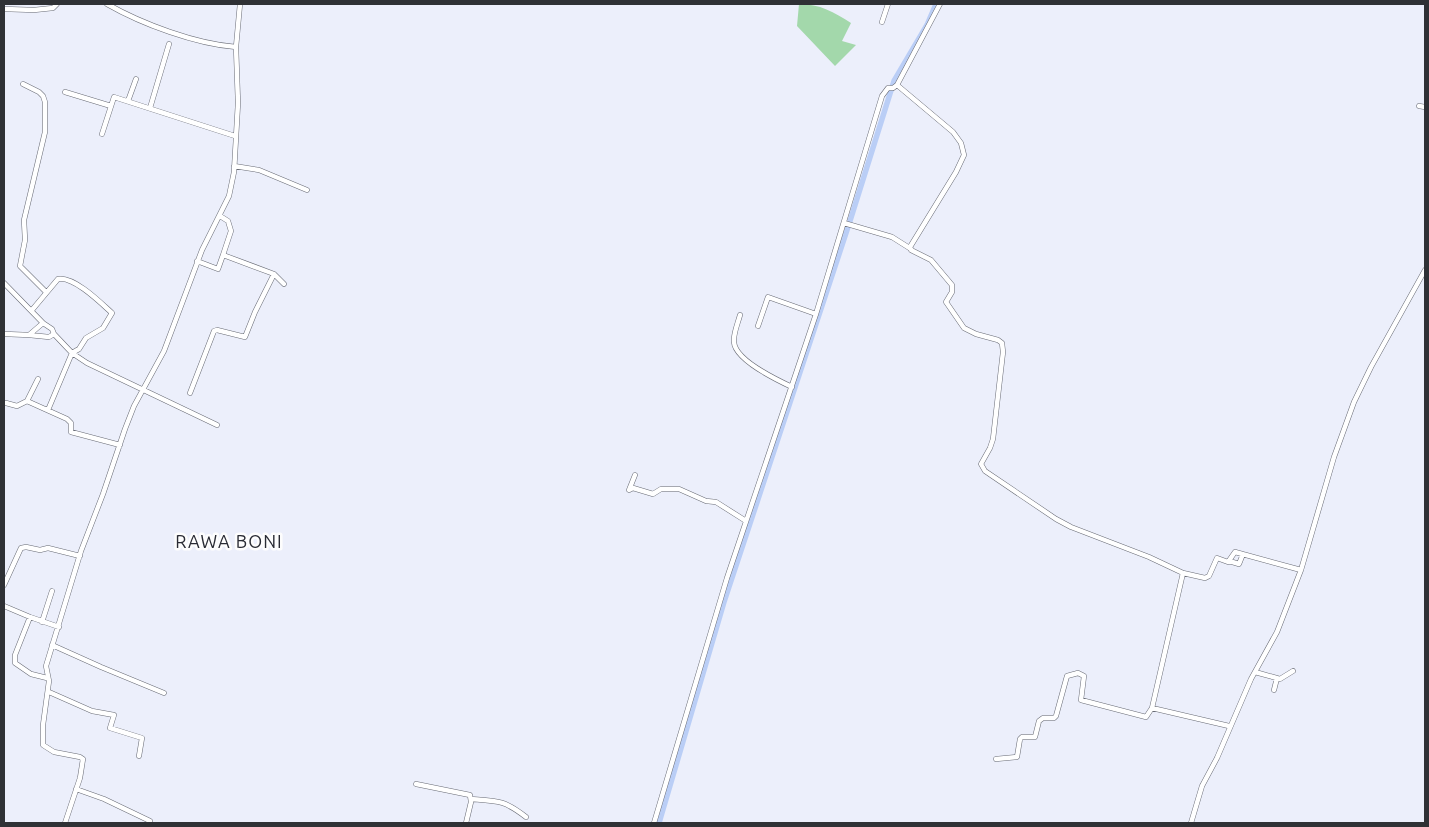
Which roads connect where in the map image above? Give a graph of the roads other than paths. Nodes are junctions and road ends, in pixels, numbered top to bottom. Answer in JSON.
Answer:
{"nodes":[{"id":1,"x":57,"y":4,"type":"edge"},
{"id":2,"x":107,"y":4,"type":"edge"},
{"id":3,"x":240,"y":4,"type":"edge"},
{"id":4,"x":888,"y":4,"type":"edge"},
{"id":5,"x":940,"y":4,"type":"edge"},
{"id":6,"x":4,"y":9,"type":"edge"},
{"id":7,"x":882,"y":22,"type":"dead end"},
{"id":8,"x":169,"y":44,"type":"dead end"},
{"id":9,"x":236,"y":47,"type":"junction"},
{"id":10,"x":136,"y":79,"type":"dead end"},
{"id":11,"x":23,"y":84,"type":"dead end"},
{"id":12,"x":893,"y":87,"type":"junction"},
{"id":13,"x":65,"y":92,"type":"dead end"},
{"id":14,"x":128,"y":101,"type":"junction"},
{"id":15,"x":111,"y":106,"type":"junction"},
{"id":16,"x":1419,"y":106,"type":"dead end"},
{"id":17,"x":1425,"y":107,"type":"edge"},
{"id":18,"x":150,"y":108,"type":"junction"},
{"id":19,"x":102,"y":134,"type":"dead end"},
{"id":20,"x":235,"y":136,"type":"junction"},
{"id":21,"x":234,"y":166,"type":"junction"},
{"id":22,"x":307,"y":190,"type":"dead end"},
{"id":23,"x":220,"y":216,"type":"junction"},
{"id":24,"x":845,"y":223,"type":"junction"},
{"id":25,"x":911,"y":249,"type":"junction"},
{"id":26,"x":223,"y":254,"type":"junction"},
{"id":27,"x":197,"y":261,"type":"junction"},
{"id":28,"x":1425,"y":270,"type":"edge"},
{"id":29,"x":274,"y":274,"type":"junction"},
{"id":30,"x":4,"y":283,"type":"edge"},
{"id":31,"x":284,"y":284,"type":"dead end"},
{"id":32,"x":46,"y":292,"type":"junction"},
{"id":33,"x":32,"y":310,"type":"junction"},
{"id":34,"x":816,"y":314,"type":"junction"},
{"id":35,"x":740,"y":315,"type":"dead end"},
{"id":36,"x":43,"y":323,"type":"junction"},
{"id":37,"x":758,"y":326,"type":"dead end"},
{"id":38,"x":5,"y":334,"type":"dead end"},
{"id":39,"x":54,"y":334,"type":"junction"},
{"id":40,"x":29,"y":335,"type":"junction"},
{"id":41,"x":72,"y":353,"type":"junction"},
{"id":42,"x":38,"y":379,"type":"dead end"},
{"id":43,"x":792,"y":387,"type":"junction"},
{"id":44,"x":143,"y":391,"type":"junction"},
{"id":45,"x":190,"y":393,"type":"dead end"},
{"id":46,"x":27,"y":401,"type":"junction"},
{"id":47,"x":6,"y":403,"type":"dead end"},
{"id":48,"x":48,"y":410,"type":"junction"},
{"id":49,"x":217,"y":425,"type":"dead end"},
{"id":50,"x":120,"y":446,"type":"junction"},
{"id":51,"x":635,"y":475,"type":"dead end"},
{"id":52,"x":746,"y":521,"type":"junction"},
{"id":53,"x":1243,"y":554,"type":"junction"},
{"id":54,"x":80,"y":556,"type":"junction"},
{"id":55,"x":1229,"y":561,"type":"junction"},
{"id":56,"x":1301,"y":570,"type":"junction"},
{"id":57,"x":1183,"y":573,"type":"junction"},
{"id":58,"x":4,"y":585,"type":"edge"},
{"id":59,"x":52,"y":591,"type":"dead end"},
{"id":60,"x":4,"y":606,"type":"edge"},
{"id":61,"x":30,"y":617,"type":"junction"},
{"id":62,"x":42,"y":622,"type":"junction"},
{"id":63,"x":59,"y":627,"type":"junction"},
{"id":64,"x":52,"y":645,"type":"junction"},
{"id":65,"x":1293,"y":671,"type":"dead end"},
{"id":66,"x":1255,"y":672,"type":"junction"},
{"id":67,"x":48,"y":678,"type":"junction"},
{"id":68,"x":1277,"y":678,"type":"junction"},
{"id":69,"x":1274,"y":690,"type":"dead end"},
{"id":70,"x":48,"y":692,"type":"junction"},
{"id":71,"x":164,"y":692,"type":"dead end"},
{"id":72,"x":1152,"y":708,"type":"junction"},
{"id":73,"x":1230,"y":726,"type":"junction"},
{"id":74,"x":139,"y":756,"type":"dead end"},
{"id":75,"x":996,"y":759,"type":"dead end"},
{"id":76,"x":416,"y":784,"type":"dead end"},
{"id":77,"x":76,"y":789,"type":"junction"},
{"id":78,"x":471,"y":799,"type":"junction"},
{"id":79,"x":526,"y":817,"type":"dead end"},
{"id":80,"x":150,"y":820,"type":"dead end"},
{"id":81,"x":65,"y":823,"type":"edge"},
{"id":82,"x":466,"y":823,"type":"edge"},
{"id":83,"x":654,"y":823,"type":"edge"},
{"id":84,"x":1191,"y":823,"type":"edge"}],
"edges":[{"from":1,"to":6,"type":"street"},
{"from":2,"to":9,"type":"street"},
{"from":3,"to":9,"type":"street"},
{"from":4,"to":7,"type":"street"},
{"from":5,"to":12,"type":"street"},
{"from":8,"to":18,"type":"street"},
{"from":9,"to":20,"type":"street"},
{"from":10,"to":14,"type":"street"},
{"from":11,"to":32,"type":"street"},
{"from":12,"to":24,"type":"street"},
{"from":12,"to":25,"type":"street"},
{"from":13,"to":15,"type":"street"},
{"from":14,"to":15,"type":"street"},
{"from":14,"to":18,"type":"street"},
{"from":15,"to":19,"type":"street"},
{"from":16,"to":17,"type":"street"},
{"from":18,"to":20,"type":"street"},
{"from":20,"to":21,"type":"street"},
{"from":21,"to":22,"type":"street"},
{"from":21,"to":23,"type":"street"},
{"from":23,"to":26,"type":"street"},
{"from":23,"to":27,"type":"street"},
{"from":24,"to":25,"type":"street"},
{"from":24,"to":34,"type":"street"},
{"from":25,"to":57,"type":"street"},
{"from":26,"to":27,"type":"street"},
{"from":26,"to":29,"type":"street"},
{"from":27,"to":44,"type":"street"},
{"from":28,"to":56,"type":"street"},
{"from":29,"to":31,"type":"street"},
{"from":29,"to":45,"type":"street"},
{"from":30,"to":33,"type":"street"},
{"from":32,"to":33,"type":"street"},
{"from":32,"to":41,"type":"street"},
{"from":33,"to":36,"type":"street"},
{"from":34,"to":37,"type":"street"},
{"from":34,"to":43,"type":"street"},
{"from":35,"to":43,"type":"street"},
{"from":36,"to":39,"type":"street"},
{"from":36,"to":40,"type":"street"},
{"from":38,"to":40,"type":"street"},
{"from":39,"to":40,"type":"street"},
{"from":39,"to":41,"type":"street"},
{"from":41,"to":44,"type":"street"},
{"from":41,"to":48,"type":"street"},
{"from":42,"to":46,"type":"street"},
{"from":43,"to":52,"type":"street"},
{"from":44,"to":49,"type":"street"},
{"from":44,"to":50,"type":"street"},
{"from":46,"to":47,"type":"street"},
{"from":46,"to":48,"type":"street"},
{"from":48,"to":50,"type":"street"},
{"from":50,"to":54,"type":"street"},
{"from":51,"to":52,"type":"street"},
{"from":52,"to":83,"type":"street"},
{"from":53,"to":55,"type":"street"},
{"from":53,"to":55,"type":"street"},
{"from":53,"to":56,"type":"street"},
{"from":54,"to":58,"type":"street"},
{"from":54,"to":63,"type":"street"},
{"from":55,"to":57,"type":"street"},
{"from":56,"to":66,"type":"street"},
{"from":57,"to":72,"type":"street"},
{"from":59,"to":62,"type":"street"},
{"from":60,"to":61,"type":"street"},
{"from":61,"to":62,"type":"street"},
{"from":61,"to":67,"type":"street"},
{"from":62,"to":63,"type":"street"},
{"from":63,"to":64,"type":"street"},
{"from":64,"to":67,"type":"street"},
{"from":64,"to":71,"type":"street"},
{"from":65,"to":68,"type":"street"},
{"from":66,"to":68,"type":"street"},
{"from":66,"to":73,"type":"street"},
{"from":67,"to":70,"type":"street"},
{"from":68,"to":69,"type":"street"},
{"from":70,"to":74,"type":"street"},
{"from":70,"to":77,"type":"street"},
{"from":72,"to":73,"type":"street"},
{"from":72,"to":75,"type":"street"},
{"from":73,"to":84,"type":"street"},
{"from":76,"to":78,"type":"street"},
{"from":77,"to":80,"type":"street"},
{"from":77,"to":81,"type":"street"},
{"from":78,"to":79,"type":"street"},
{"from":78,"to":82,"type":"street"}]}
